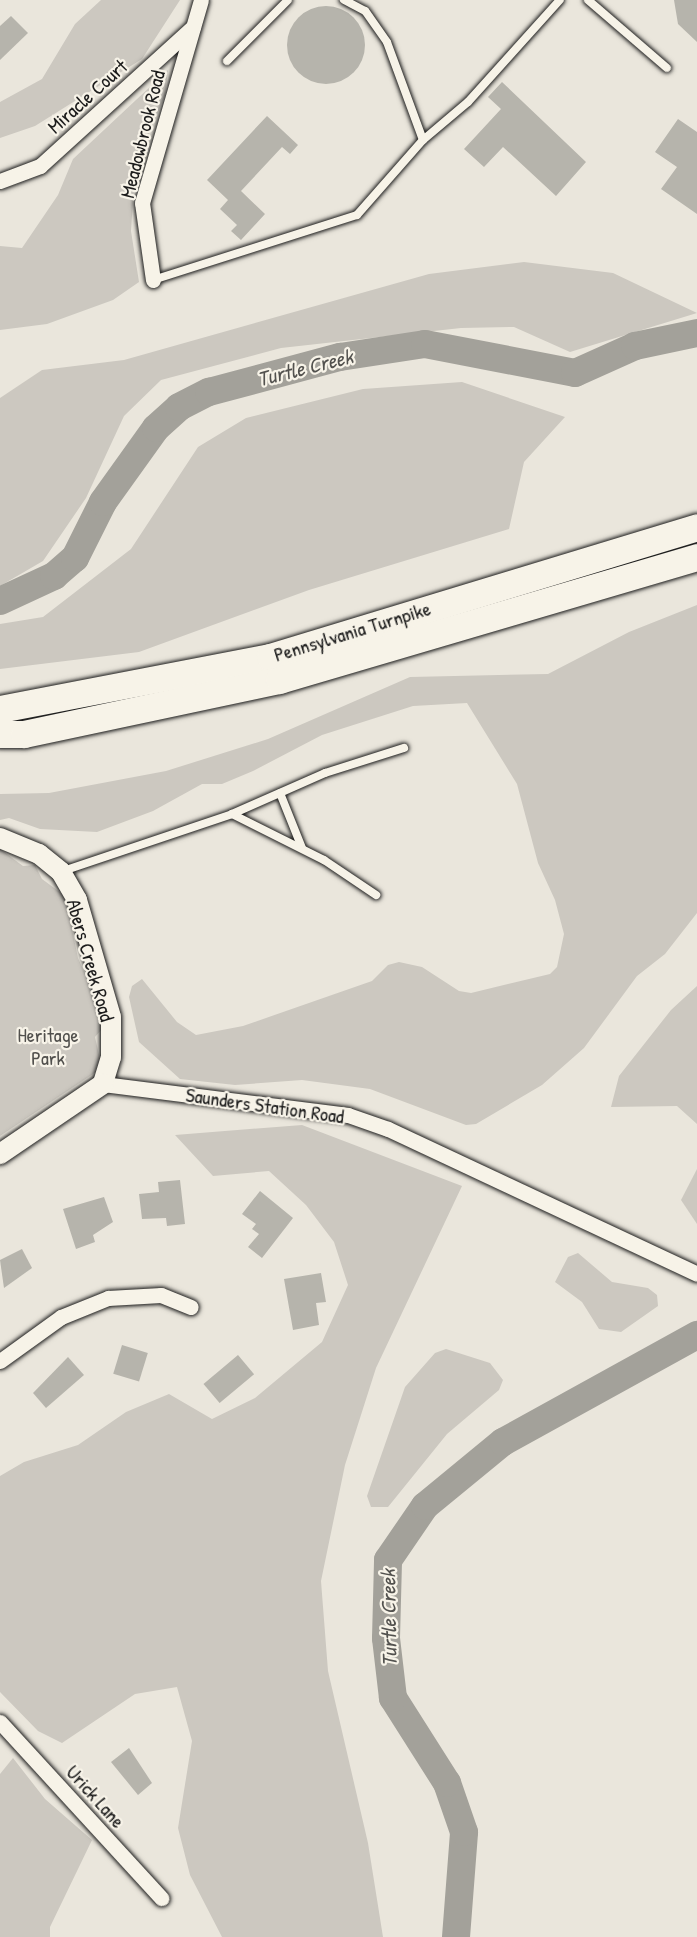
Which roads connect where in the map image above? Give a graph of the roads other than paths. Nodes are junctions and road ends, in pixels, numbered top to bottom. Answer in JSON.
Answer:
{"nodes":[{"id":1,"x":201,"y":0,"type":"edge"},
{"id":2,"x":288,"y":0,"type":"edge"},
{"id":3,"x":344,"y":0,"type":"edge"},
{"id":4,"x":560,"y":0,"type":"edge"},
{"id":5,"x":588,"y":0,"type":"edge"},
{"id":6,"x":193,"y":27,"type":"junction"},
{"id":7,"x":226,"y":61,"type":"dead end"},
{"id":8,"x":667,"y":68,"type":"dead end"},
{"id":9,"x":423,"y":140,"type":"junction"},
{"id":10,"x":0,"y":181,"type":"edge"},
{"id":11,"x":153,"y":280,"type":"joint"},
{"id":12,"x":697,"y":526,"type":"edge"},
{"id":13,"x":697,"y":557,"type":"edge"},
{"id":14,"x":0,"y":709,"type":"edge"},
{"id":15,"x":0,"y":734,"type":"edge"},
{"id":16,"x":404,"y":748,"type":"dead end"},
{"id":17,"x":280,"y":793,"type":"junction"},
{"id":18,"x":232,"y":814,"type":"junction"},
{"id":19,"x":0,"y":838,"type":"edge"},
{"id":20,"x":302,"y":848,"type":"junction"},
{"id":21,"x":61,"y":872,"type":"junction"},
{"id":22,"x":376,"y":895,"type":"dead end"},
{"id":23,"x":103,"y":1084,"type":"junction"},
{"id":24,"x":0,"y":1154,"type":"edge"},
{"id":25,"x":697,"y":1274,"type":"edge"},
{"id":26,"x":191,"y":1307,"type":"dead end"},
{"id":27,"x":0,"y":1361,"type":"edge"},
{"id":28,"x":0,"y":1722,"type":"edge"},
{"id":29,"x":161,"y":1898,"type":"dead end"}],
"edges":[{"from":1,"to":6,"type":"street","name":"Meadowbrook Road"},
{"from":2,"to":7,"type":"lane"},
{"from":3,"to":9,"type":"lane"},
{"from":4,"to":9,"type":"lane"},
{"from":5,"to":8,"type":"lane"},
{"from":6,"to":10,"type":"street","name":"Miracle Court"},
{"from":6,"to":11,"type":"street","name":"Meadowbrook Road"},
{"from":9,"to":11,"type":"lane"},
{"from":12,"to":14,"type":"highway","name":"Pennsylvania Turnpike"},
{"from":13,"to":15,"type":"highway","name":"Pennsylvania Turnpike"},
{"from":16,"to":17,"type":"lane"},
{"from":17,"to":18,"type":"lane"},
{"from":17,"to":20,"type":"lane"},
{"from":18,"to":20,"type":"lane"},
{"from":18,"to":21,"type":"lane"},
{"from":19,"to":21,"type":"street","name":"Abers Creek Road"},
{"from":20,"to":22,"type":"lane"},
{"from":21,"to":23,"type":"street","name":"Abers Creek Road"},
{"from":23,"to":24,"type":"street"},
{"from":23,"to":25,"type":"street","name":"Saunders Station Road"},
{"from":26,"to":27,"type":"street"},
{"from":28,"to":29,"type":"street","name":"Urick Lane"}]}
